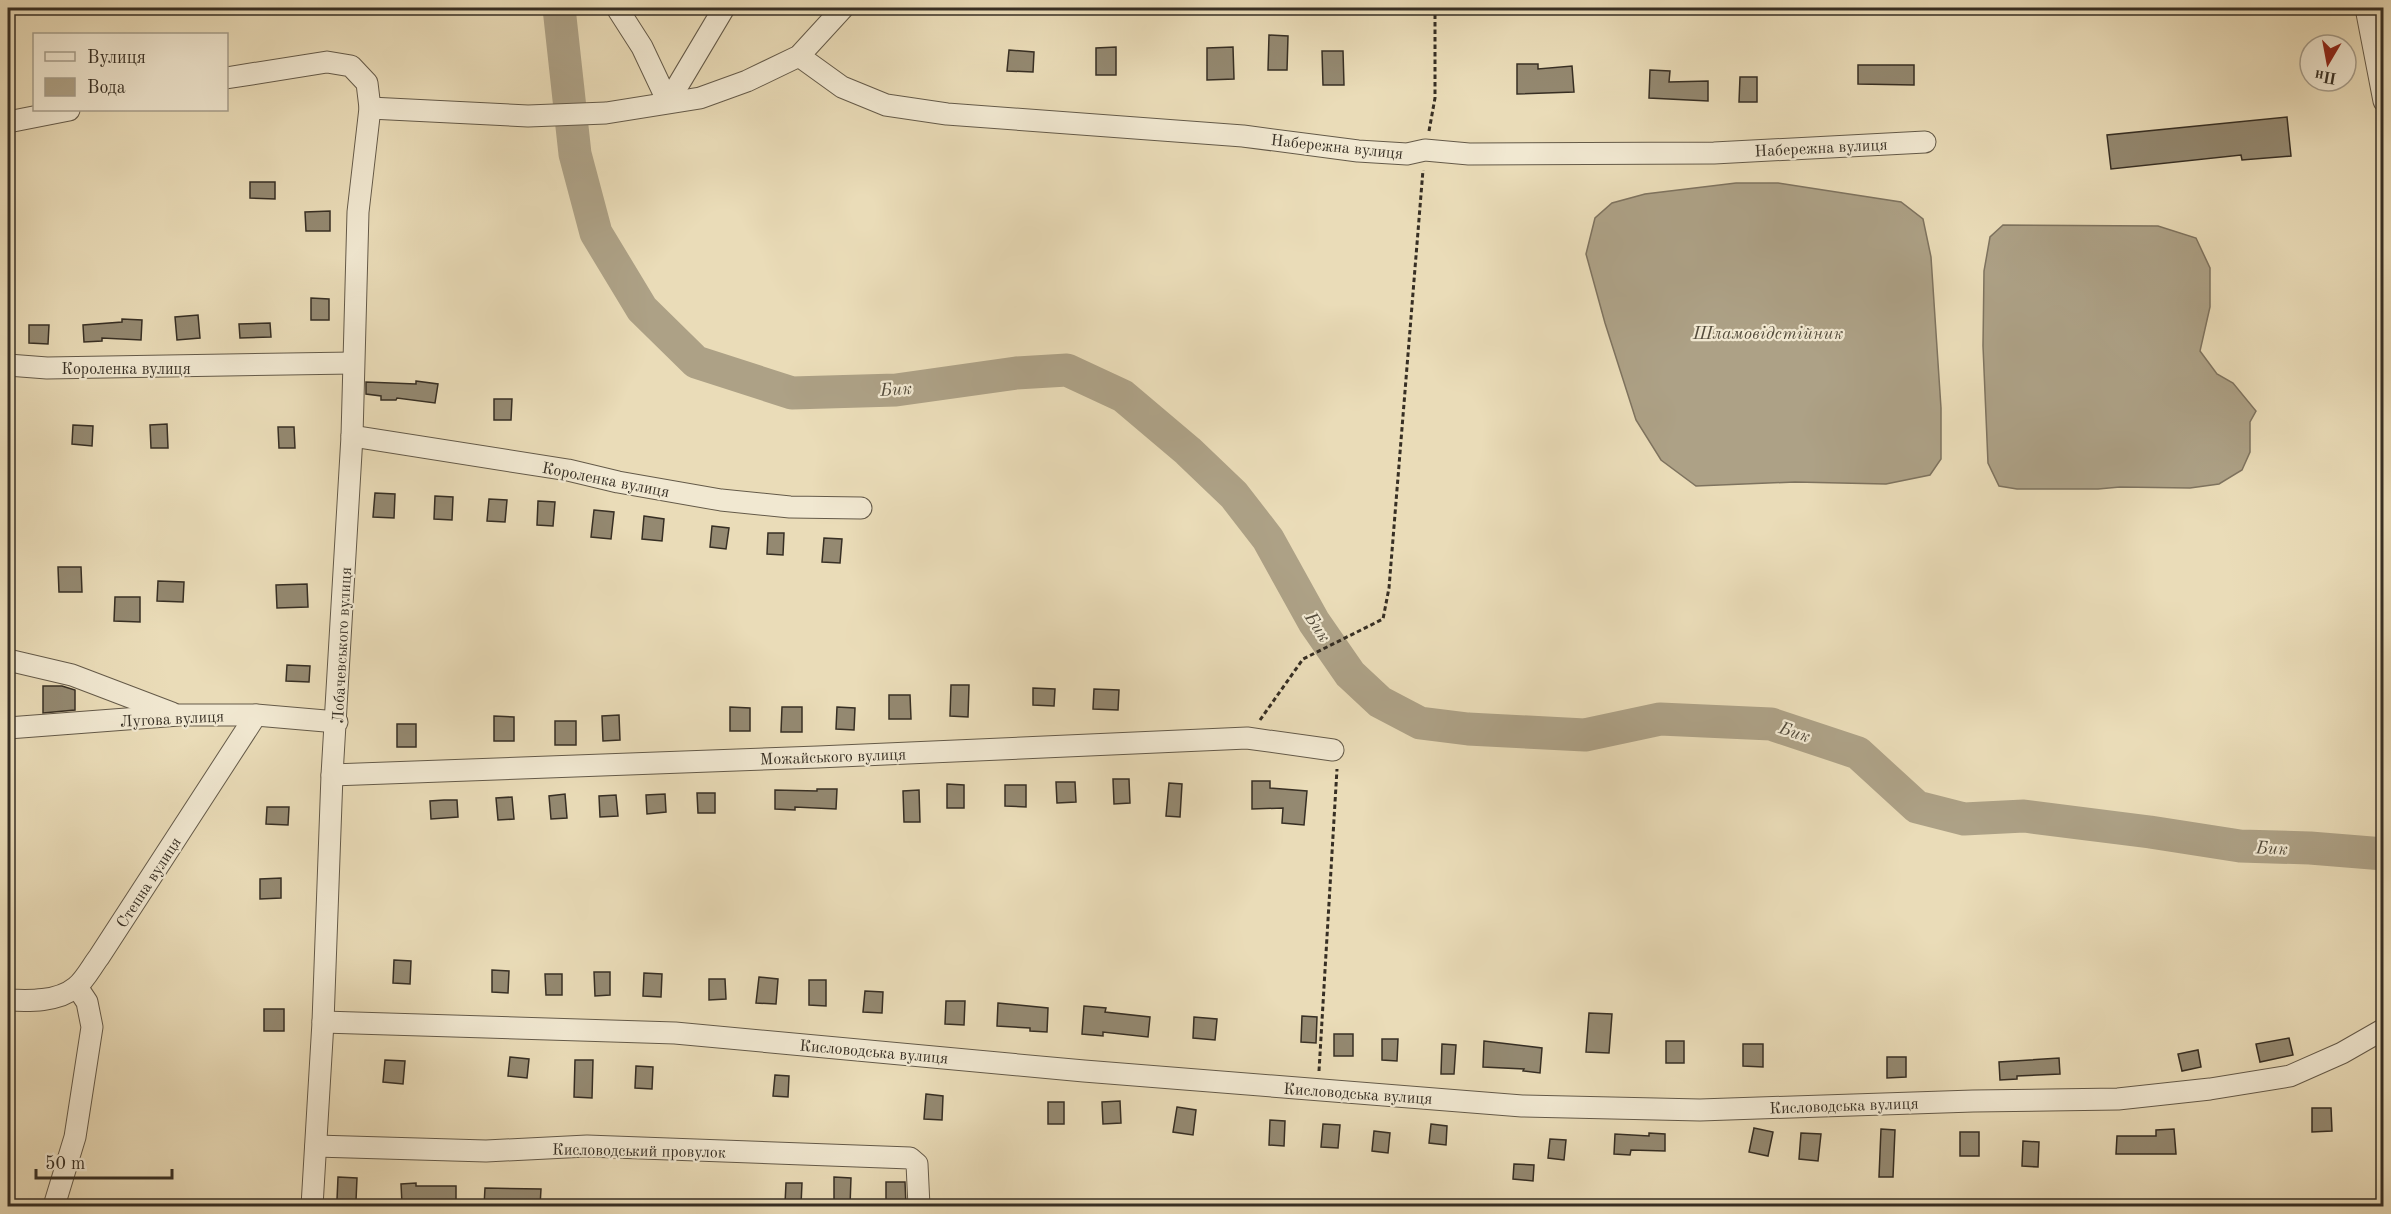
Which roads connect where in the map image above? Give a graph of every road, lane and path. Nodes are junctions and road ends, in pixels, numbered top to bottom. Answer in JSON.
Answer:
{"nodes":[{"id":1,"x":617,"y":8,"type":"edge"},
{"id":2,"x":724,"y":8,"type":"edge"},
{"id":3,"x":843,"y":8,"type":"edge"},
{"id":4,"x":1435,"y":8,"type":"edge"},
{"id":5,"x":2366,"y":8,"type":"edge"},
{"id":6,"x":799,"y":56,"type":"junction"},
{"id":7,"x":228,"y":78,"type":"edge"},
{"id":8,"x":2384,"y":100,"type":"edge"},
{"id":9,"x":668,"y":102,"type":"junction"},
{"id":10,"x":369,"y":108,"type":"junction"},
{"id":11,"x":64,"y":111,"type":"edge"},
{"id":12,"x":8,"y":122,"type":"edge"},
{"id":13,"x":1925,"y":142,"type":"dead end"},
{"id":14,"x":1425,"y":150,"type":"junction"},
{"id":15,"x":353,"y":363,"type":"junction"},
{"id":16,"x":8,"y":365,"type":"edge"},
{"id":17,"x":352,"y":436,"type":"junction"},
{"id":18,"x":861,"y":508,"type":"dead end"},
{"id":19,"x":8,"y":660,"type":"edge"},
{"id":20,"x":179,"y":715,"type":"junction"},
{"id":21,"x":256,"y":715,"type":"junction"},
{"id":22,"x":337,"y":722,"type":"junction"},
{"id":23,"x":8,"y":728,"type":"edge"},
{"id":24,"x":1247,"y":738,"type":"junction"},
{"id":25,"x":1332,"y":750,"type":"joint"},
{"id":26,"x":333,"y":775,"type":"junction"},
{"id":27,"x":77,"y":987,"type":"junction"},
{"id":28,"x":8,"y":1000,"type":"edge"},
{"id":29,"x":322,"y":1022,"type":"junction"},
{"id":30,"x":2384,"y":1029,"type":"edge"},
{"id":31,"x":1318,"y":1090,"type":"junction"},
{"id":32,"x":316,"y":1146,"type":"junction"},
{"id":33,"x":54,"y":1206,"type":"edge"},
{"id":34,"x":312,"y":1206,"type":"edge"},
{"id":35,"x":919,"y":1206,"type":"edge"}],
"edges":[{"from":1,"to":9,"type":"street"},
{"from":2,"to":9,"type":"street"},
{"from":3,"to":6,"type":"street"},
{"from":4,"to":14,"type":"path"},
{"from":5,"to":8,"type":"street"},
{"from":6,"to":9,"type":"street"},
{"from":6,"to":14,"type":"street","name":"Набережна вулиця"},
{"from":7,"to":10,"type":"street","name":"Лобачевського вулиця"},
{"from":9,"to":10,"type":"street"},
{"from":10,"to":15,"type":"street","name":"Лобачевського вулиця"},
{"from":11,"to":12,"type":"street"},
{"from":13,"to":14,"type":"street","name":"Набережна вулиця"},
{"from":14,"to":24,"type":"path"},
{"from":15,"to":16,"type":"street","name":"Короленка вулиця"},
{"from":15,"to":17,"type":"street","name":"Лобачевського вулиця"},
{"from":17,"to":18,"type":"street","name":"Короленка вулиця"},
{"from":17,"to":22,"type":"street","name":"Лобачевського вулиця"},
{"from":19,"to":20,"type":"street"},
{"from":20,"to":21,"type":"street","name":"Лугова вулиця"},
{"from":20,"to":23,"type":"street","name":"Лугова вулиця"},
{"from":21,"to":22,"type":"street","name":"Лугова вулиця"},
{"from":21,"to":27,"type":"street","name":"Степна вулиця"},
{"from":22,"to":26,"type":"street","name":"Лобачевського вулиця"},
{"from":24,"to":25,"type":"street","name":"Можайського вулиця"},
{"from":24,"to":26,"type":"street","name":"Можайського вулиця"},
{"from":25,"to":31,"type":"path"},
{"from":26,"to":29,"type":"street","name":"Лобачевського вулиця"},
{"from":27,"to":28,"type":"street"},
{"from":27,"to":33,"type":"street"},
{"from":29,"to":31,"type":"street","name":"Кисловодська вулиця"},
{"from":29,"to":32,"type":"street","name":"Лобачевського вулиця"},
{"from":30,"to":31,"type":"street","name":"Кисловодська вулиця"},
{"from":32,"to":34,"type":"street","name":"Лобачевського вулиця"},
{"from":32,"to":35,"type":"street","name":"Кисловодський провулок"}]}
